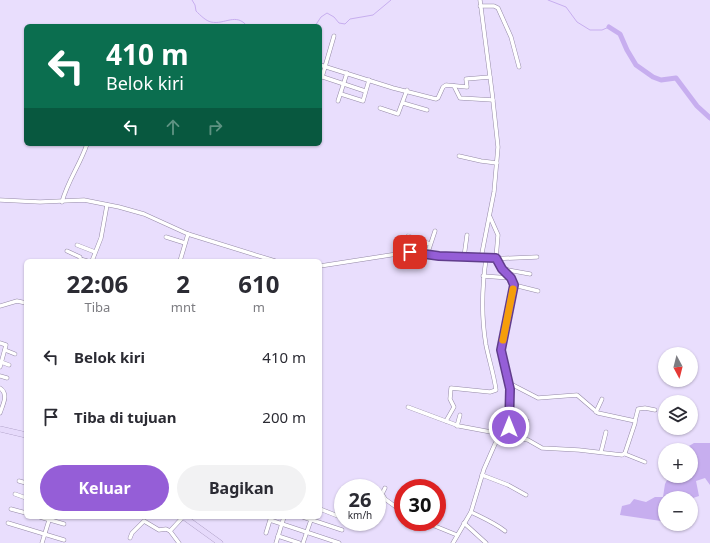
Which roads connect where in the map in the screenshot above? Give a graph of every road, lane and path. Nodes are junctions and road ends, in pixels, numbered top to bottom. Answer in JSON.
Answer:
{"nodes":[{"id":1,"x":480,"y":0,"type":"edge"},
{"id":2,"x":480,"y":6,"type":"junction"},
{"id":3,"x":334,"y":36,"type":"dead end"},
{"id":4,"x":322,"y":65,"type":"edge"},
{"id":5,"x":325,"y":66,"type":"junction"},
{"id":6,"x":518,"y":67,"type":"dead end"},
{"id":7,"x":347,"y":73,"type":"junction"},
{"id":8,"x":322,"y":74,"type":"edge"},
{"id":9,"x":322,"y":76,"type":"edge"},
{"id":10,"x":490,"y":77,"type":"junction"},
{"id":11,"x":369,"y":80,"type":"junction"},
{"id":12,"x":344,"y":84,"type":"junction"},
{"id":13,"x":454,"y":86,"type":"junction"},
{"id":14,"x":407,"y":90,"type":"junction"},
{"id":15,"x":366,"y":91,"type":"junction"},
{"id":16,"x":341,"y":94,"type":"junction"},
{"id":17,"x":493,"y":100,"type":"junction"},
{"id":18,"x":338,"y":101,"type":"dead end"},
{"id":19,"x":403,"y":103,"type":"junction"},
{"id":20,"x":380,"y":108,"type":"dead end"},
{"id":21,"x":427,"y":110,"type":"dead end"},
{"id":22,"x":86,"y":146,"type":"edge"},
{"id":23,"x":459,"y":156,"type":"dead end"},
{"id":24,"x":497,"y":163,"type":"junction"},
{"id":25,"x":0,"y":200,"type":"edge"},
{"id":26,"x":62,"y":202,"type":"junction"},
{"id":27,"x":107,"y":204,"type":"junction"},
{"id":28,"x":490,"y":216,"type":"junction"},
{"id":29,"x":435,"y":231,"type":"dead end"},
{"id":30,"x":188,"y":234,"type":"junction"},
{"id":31,"x":467,"y":235,"type":"dead end"},
{"id":32,"x":408,"y":236,"type":"dead end"},
{"id":33,"x":166,"y":237,"type":"dead end"},
{"id":34,"x":185,"y":242,"type":"junction"},
{"id":35,"x":430,"y":244,"type":"junction"},
{"id":36,"x":76,"y":245,"type":"dead end"},
{"id":37,"x":67,"y":251,"type":"dead end"},
{"id":38,"x":96,"y":252,"type":"junction"},
{"id":39,"x":427,"y":255,"type":"junction"},
{"id":40,"x":538,"y":257,"type":"dead end"},
{"id":41,"x":464,"y":258,"type":"junction"},
{"id":42,"x":481,"y":258,"type":"junction"},
{"id":43,"x":496,"y":258,"type":"junction"},
{"id":44,"x":80,"y":259,"type":"edge"},
{"id":45,"x":93,"y":259,"type":"edge"},
{"id":46,"x":181,"y":259,"type":"edge"},
{"id":47,"x":269,"y":259,"type":"edge"},
{"id":48,"x":486,"y":259,"type":"junction"},
{"id":49,"x":322,"y":266,"type":"edge"},
{"id":50,"x":502,"y":269,"type":"junction"},
{"id":51,"x":530,"y":274,"type":"dead end"},
{"id":52,"x":483,"y":276,"type":"junction"},
{"id":53,"x":511,"y":278,"type":"junction"},
{"id":54,"x":514,"y":285,"type":"junction"},
{"id":55,"x":538,"y":291,"type":"dead end"},
{"id":56,"x":24,"y":303,"type":"edge"},
{"id":57,"x":0,"y":306,"type":"edge"},
{"id":58,"x":0,"y":343,"type":"edge"},
{"id":59,"x":5,"y":350,"type":"junction"},
{"id":60,"x":15,"y":354,"type":"dead end"},
{"id":61,"x":1,"y":361,"type":"edge"},
{"id":62,"x":9,"y":365,"type":"dead end"},
{"id":63,"x":0,"y":376,"type":"edge"},
{"id":64,"x":7,"y":378,"type":"dead end"},
{"id":65,"x":509,"y":383,"type":"junction"},
{"id":66,"x":0,"y":388,"type":"edge"},
{"id":67,"x":602,"y":399,"type":"dead end"},
{"id":68,"x":408,"y":407,"type":"dead end"},
{"id":69,"x":655,"y":410,"type":"dead end"},
{"id":70,"x":596,"y":412,"type":"junction"},
{"id":71,"x":0,"y":413,"type":"edge"},
{"id":72,"x":460,"y":415,"type":"dead end"},
{"id":73,"x":510,"y":420,"type":"junction"},
{"id":74,"x":527,"y":421,"type":"dead end"},
{"id":75,"x":635,"y":421,"type":"junction"},
{"id":76,"x":446,"y":422,"type":"junction"},
{"id":77,"x":457,"y":426,"type":"junction"},
{"id":78,"x":508,"y":428,"type":"junction"},
{"id":79,"x":0,"y":430,"type":"edge"},
{"id":80,"x":606,"y":432,"type":"dead end"},
{"id":81,"x":24,"y":436,"type":"edge"},
{"id":82,"x":500,"y":436,"type":"junction"},
{"id":83,"x":601,"y":452,"type":"junction"},
{"id":84,"x":625,"y":454,"type":"junction"},
{"id":85,"x":645,"y":462,"type":"dead end"},
{"id":86,"x":482,"y":475,"type":"junction"},
{"id":87,"x":19,"y":481,"type":"dead end"},
{"id":88,"x":24,"y":482,"type":"edge"},
{"id":89,"x":15,"y":494,"type":"dead end"},
{"id":90,"x":526,"y":495,"type":"dead end"},
{"id":91,"x":24,"y":497,"type":"edge"},
{"id":92,"x":11,"y":509,"type":"dead end"},
{"id":93,"x":322,"y":510,"type":"edge"},
{"id":94,"x":24,"y":512,"type":"edge"},
{"id":95,"x":471,"y":512,"type":"junction"},
{"id":96,"x":334,"y":514,"type":"edge"},
{"id":97,"x":50,"y":519,"type":"edge"},
{"id":98,"x":52,"y":519,"type":"edge"},
{"id":99,"x":182,"y":519,"type":"edge"},
{"id":100,"x":187,"y":519,"type":"edge"},
{"id":101,"x":269,"y":519,"type":"edge"},
{"id":102,"x":271,"y":519,"type":"edge"},
{"id":103,"x":283,"y":519,"type":"edge"},
{"id":104,"x":311,"y":519,"type":"edge"},
{"id":105,"x":314,"y":519,"type":"edge"},
{"id":106,"x":8,"y":523,"type":"dead end"},
{"id":107,"x":464,"y":523,"type":"junction"},
{"id":108,"x":64,"y":524,"type":"dead end"},
{"id":109,"x":282,"y":524,"type":"junction"},
{"id":110,"x":334,"y":527,"type":"edge"},
{"id":111,"x":170,"y":531,"type":"junction"},
{"id":112,"x":446,"y":531,"type":"edge"},
{"id":113,"x":505,"y":531,"type":"dead end"},
{"id":114,"x":306,"y":532,"type":"junction"},
{"id":115,"x":266,"y":533,"type":"dead end"},
{"id":116,"x":45,"y":534,"type":"junction"},
{"id":117,"x":457,"y":535,"type":"junction"},
{"id":118,"x":278,"y":536,"type":"junction"},
{"id":119,"x":130,"y":538,"type":"dead end"},
{"id":120,"x":64,"y":540,"type":"dead end"},
{"id":121,"x":290,"y":541,"type":"edge"},
{"id":122,"x":330,"y":541,"type":"edge"},
{"id":123,"x":42,"y":543,"type":"edge"},
{"id":124,"x":179,"y":543,"type":"edge"},
{"id":125,"x":220,"y":543,"type":"edge"},
{"id":126,"x":276,"y":543,"type":"edge"},
{"id":127,"x":299,"y":543,"type":"edge"},
{"id":128,"x":302,"y":543,"type":"edge"},
{"id":129,"x":339,"y":543,"type":"edge"},
{"id":130,"x":453,"y":543,"type":"edge"},
{"id":131,"x":486,"y":543,"type":"edge"}],
"edges":[{"from":1,"to":2,"type":"street"},
{"from":2,"to":6,"type":"street"},
{"from":2,"to":10,"type":"street"},
{"from":3,"to":5,"type":"street"},
{"from":4,"to":5,"type":"street"},
{"from":5,"to":7,"type":"street"},
{"from":5,"to":8,"type":"street"},
{"from":7,"to":11,"type":"street"},
{"from":7,"to":12,"type":"street"},
{"from":9,"to":12,"type":"street"},
{"from":10,"to":13,"type":"street"},
{"from":10,"to":17,"type":"street"},
{"from":11,"to":14,"type":"street"},
{"from":11,"to":15,"type":"street"},
{"from":12,"to":15,"type":"street"},
{"from":12,"to":16,"type":"street"},
{"from":13,"to":14,"type":"street"},
{"from":13,"to":17,"type":"street"},
{"from":14,"to":19,"type":"street"},
{"from":15,"to":16,"type":"street"},
{"from":16,"to":18,"type":"street"},
{"from":17,"to":24,"type":"street"},
{"from":19,"to":20,"type":"street"},
{"from":19,"to":21,"type":"street"},
{"from":22,"to":26,"type":"street"},
{"from":23,"to":24,"type":"street"},
{"from":24,"to":28,"type":"street"},
{"from":25,"to":26,"type":"street"},
{"from":26,"to":27,"type":"street"},
{"from":27,"to":30,"type":"street"},
{"from":27,"to":38,"type":"street"},
{"from":28,"to":42,"type":"street"},
{"from":28,"to":43,"type":"street"},
{"from":29,"to":35,"type":"street"},
{"from":30,"to":34,"type":"street"},
{"from":30,"to":47,"type":"street"},
{"from":31,"to":41,"type":"street"},
{"from":32,"to":35,"type":"street"},
{"from":33,"to":34,"type":"street"},
{"from":34,"to":46,"type":"street"},
{"from":35,"to":39,"type":"street"},
{"from":36,"to":38,"type":"street"},
{"from":37,"to":44,"type":"street"},
{"from":38,"to":45,"type":"street"},
{"from":39,"to":41,"type":"street"},
{"from":39,"to":49,"type":"street"},
{"from":40,"to":43,"type":"street"},
{"from":41,"to":42,"type":"street"},
{"from":42,"to":48,"type":"street"},
{"from":43,"to":48,"type":"street"},
{"from":43,"to":50,"type":"street"},
{"from":48,"to":52,"type":"street"},
{"from":50,"to":51,"type":"street"},
{"from":50,"to":53,"type":"street"},
{"from":52,"to":53,"type":"street"},
{"from":52,"to":76,"type":"street"},
{"from":53,"to":54,"type":"street"},
{"from":54,"to":55,"type":"street"},
{"from":54,"to":65,"type":"street"},
{"from":56,"to":57,"type":"street"},
{"from":58,"to":59,"type":"street"},
{"from":59,"to":60,"type":"street"},
{"from":59,"to":61,"type":"street"},
{"from":61,"to":62,"type":"street"},
{"from":63,"to":64,"type":"street"},
{"from":65,"to":70,"type":"street"},
{"from":65,"to":73,"type":"street"},
{"from":66,"to":71,"type":"street"},
{"from":67,"to":70,"type":"street"},
{"from":68,"to":76,"type":"street"},
{"from":69,"to":75,"type":"street"},
{"from":70,"to":75,"type":"street"},
{"from":72,"to":77,"type":"street"},
{"from":73,"to":74,"type":"street"},
{"from":73,"to":78,"type":"street"},
{"from":75,"to":84,"type":"street"},
{"from":76,"to":77,"type":"street"},
{"from":77,"to":82,"type":"street"},
{"from":78,"to":82,"type":"street"},
{"from":78,"to":83,"type":"street"},
{"from":79,"to":81,"type":"main road"},
{"from":80,"to":83,"type":"street"},
{"from":82,"to":86,"type":"street"},
{"from":83,"to":84,"type":"street"},
{"from":84,"to":85,"type":"street"},
{"from":86,"to":90,"type":"street"},
{"from":86,"to":95,"type":"street"},
{"from":87,"to":88,"type":"street"},
{"from":89,"to":91,"type":"street"},
{"from":92,"to":94,"type":"street"},
{"from":93,"to":96,"type":"street"},
{"from":95,"to":107,"type":"street"},
{"from":95,"to":113,"type":"street"},
{"from":97,"to":116,"type":"street"},
{"from":98,"to":108,"type":"street"},
{"from":99,"to":111,"type":"street"},
{"from":100,"to":125,"type":"main road"},
{"from":101,"to":115,"type":"street"},
{"from":102,"to":109,"type":"street"},
{"from":103,"to":109,"type":"street"},
{"from":104,"to":114,"type":"street"},
{"from":105,"to":110,"type":"street"},
{"from":106,"to":116,"type":"street"},
{"from":107,"to":117,"type":"street"},
{"from":107,"to":131,"type":"street"},
{"from":109,"to":114,"type":"street"},
{"from":109,"to":118,"type":"street"},
{"from":111,"to":119,"type":"street"},
{"from":111,"to":124,"type":"street"},
{"from":112,"to":117,"type":"street"},
{"from":114,"to":122,"type":"street"},
{"from":114,"to":128,"type":"street"},
{"from":116,"to":120,"type":"street"},
{"from":116,"to":123,"type":"street"},
{"from":117,"to":130,"type":"street"},
{"from":118,"to":121,"type":"street"},
{"from":118,"to":126,"type":"street"},
{"from":121,"to":127,"type":"street"},
{"from":122,"to":129,"type":"street"}]}
